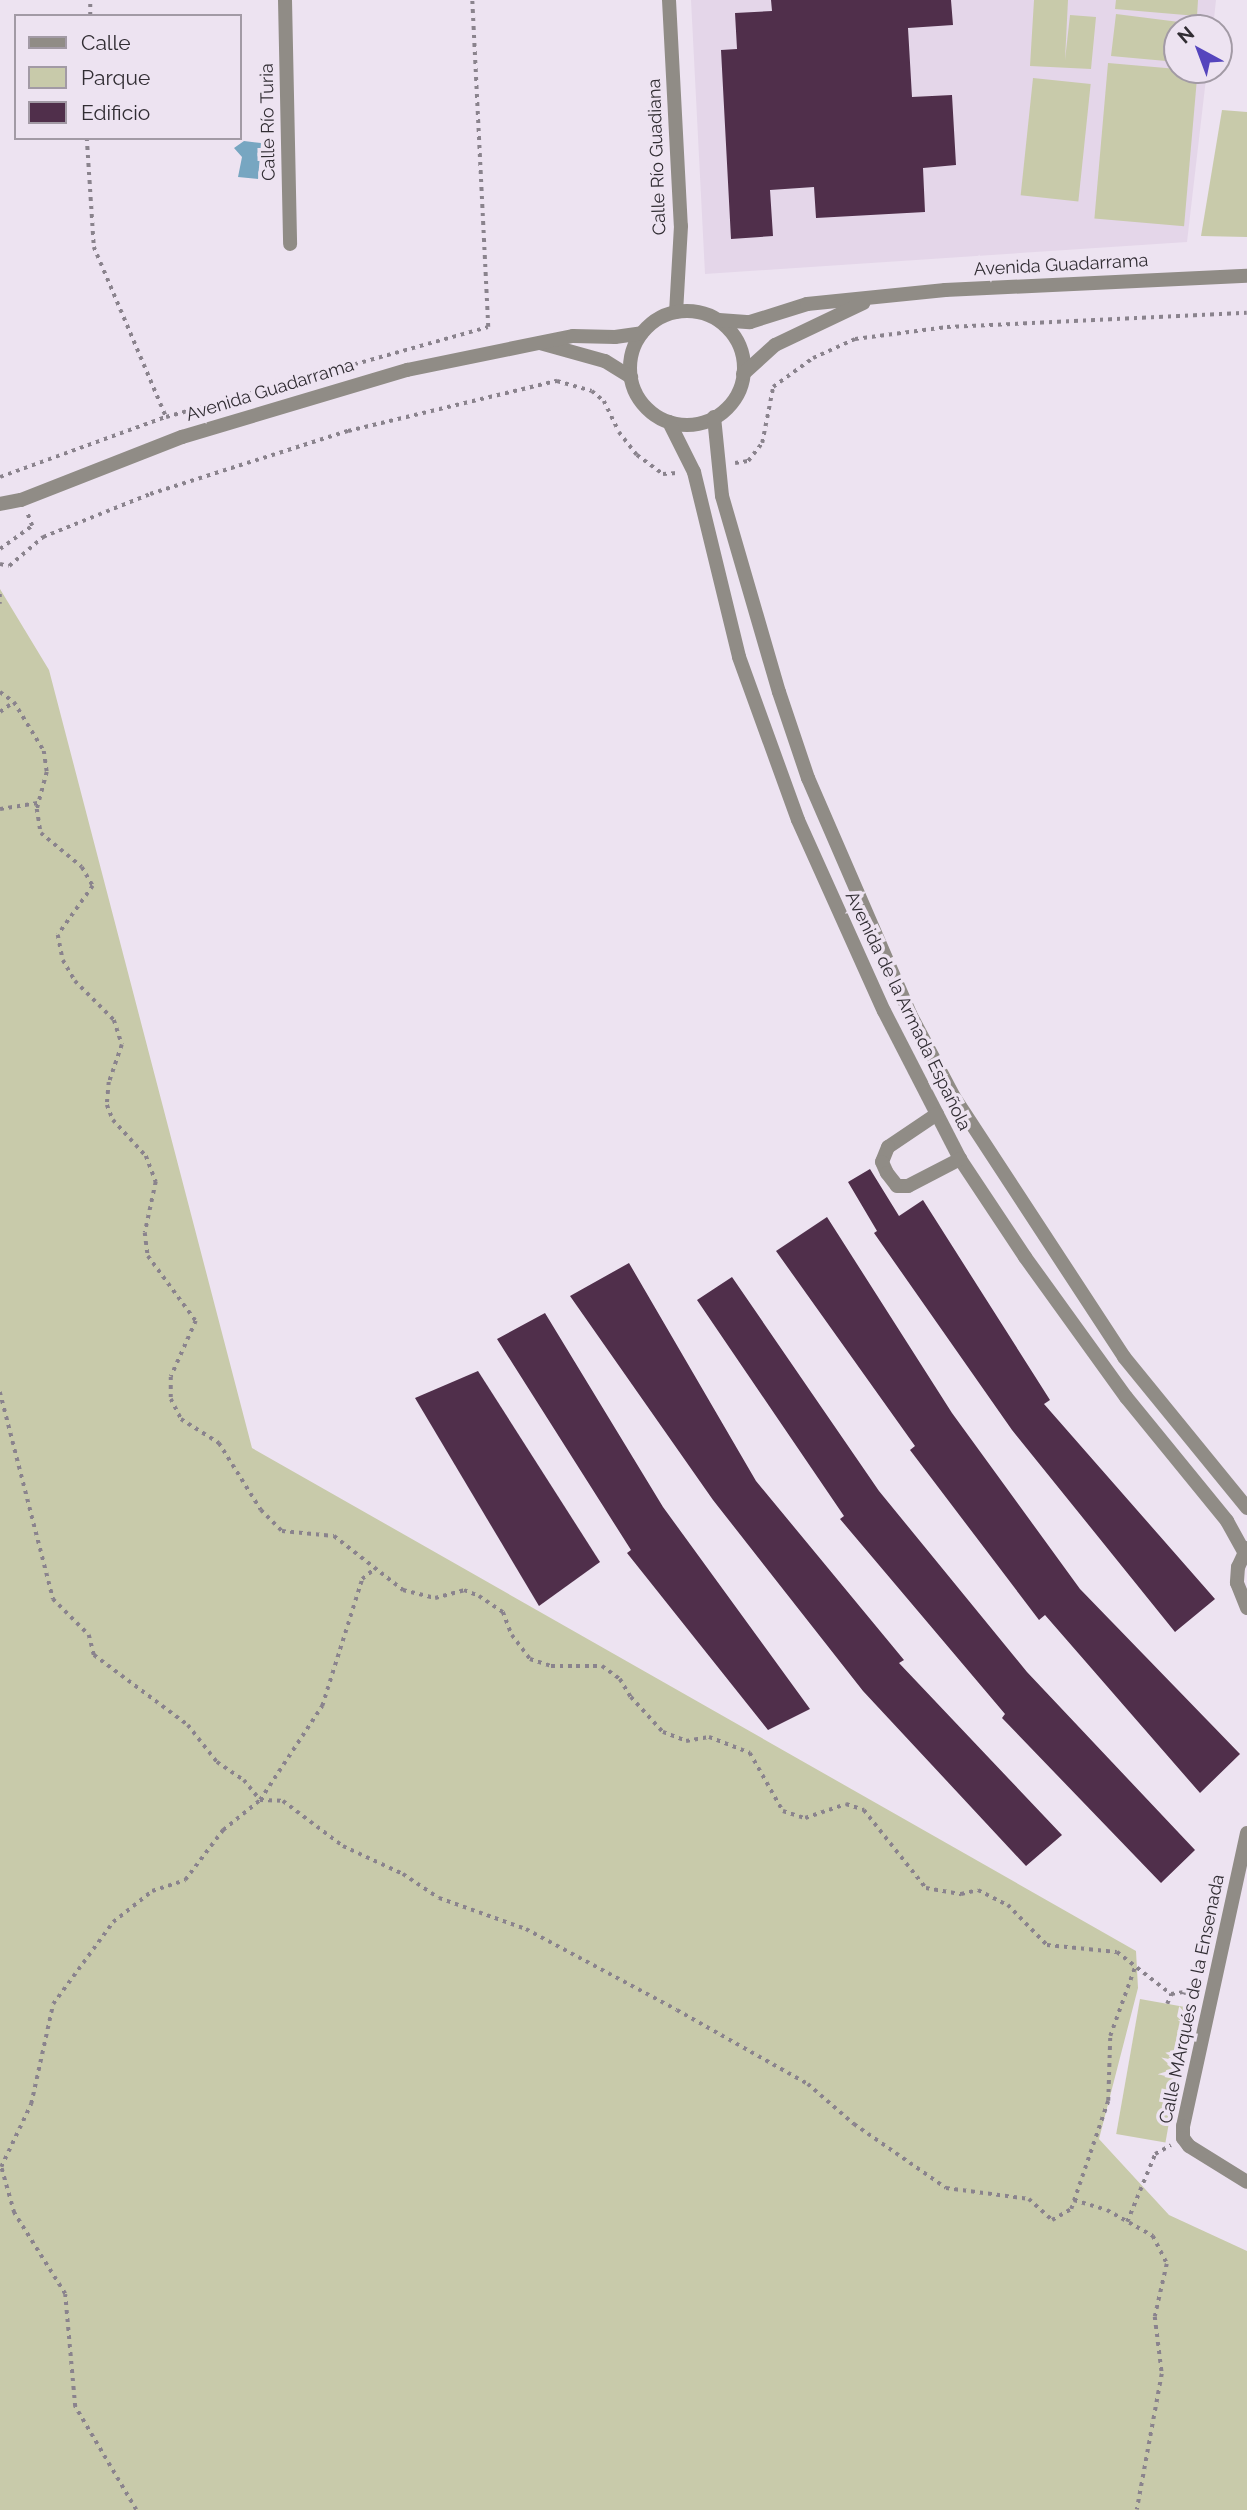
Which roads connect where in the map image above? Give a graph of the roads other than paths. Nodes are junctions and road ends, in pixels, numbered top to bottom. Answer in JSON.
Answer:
{"nodes":[{"id":1,"x":285,"y":0,"type":"edge"},
{"id":2,"x":670,"y":0,"type":"edge"},
{"id":3,"x":290,"y":244,"type":"dead end"},
{"id":4,"x":1247,"y":276,"type":"edge"},
{"id":5,"x":877,"y":296,"type":"junction"},
{"id":6,"x":676,"y":312,"type":"junction"},
{"id":7,"x":719,"y":320,"type":"junction"},
{"id":8,"x":642,"y":333,"type":"junction"},
{"id":9,"x":538,"y":343,"type":"junction"},
{"id":10,"x":743,"y":374,"type":"junction"},
{"id":11,"x":631,"y":377,"type":"junction"},
{"id":12,"x":714,"y":417,"type":"junction"},
{"id":13,"x":669,"y":422,"type":"junction"},
{"id":14,"x":0,"y":504,"type":"edge"},
{"id":15,"x":937,"y":1114,"type":"junction"},
{"id":16,"x":960,"y":1159,"type":"junction"},
{"id":17,"x":1247,"y":1508,"type":"edge"},
{"id":18,"x":1246,"y":1550,"type":"edge"},
{"id":19,"x":1247,"y":1608,"type":"edge"},
{"id":20,"x":1247,"y":1833,"type":"edge"},
{"id":21,"x":1247,"y":2182,"type":"edge"}],
"edges":[{"from":1,"to":3,"type":"street","name":"Calle Río Turia"},
{"from":2,"to":6,"type":"street","name":"Calle Río Guadiana"},
{"from":4,"to":5,"type":"street","name":"Avenida Guadarrama"},
{"from":5,"to":7,"type":"street","name":"Avenida Guadarrama"},
{"from":5,"to":10,"type":"street","name":"Avenida Guadarrama"},
{"from":6,"to":7,"type":"street"},
{"from":6,"to":8,"type":"street"},
{"from":7,"to":10,"type":"street"},
{"from":8,"to":9,"type":"street","name":"Avenida Guadarrama"},
{"from":8,"to":11,"type":"street"},
{"from":9,"to":11,"type":"street","name":"Avenida Guadarrama"},
{"from":9,"to":14,"type":"street","name":"Avenida Guadarrama"},
{"from":10,"to":12,"type":"street"},
{"from":11,"to":13,"type":"street"},
{"from":12,"to":13,"type":"street"},
{"from":12,"to":17,"type":"street","name":"Avenida de la Armada Española"},
{"from":13,"to":15,"type":"street","name":"Avenida de la Armada Española"},
{"from":15,"to":16,"type":"street","name":"Avenida de la Armada Española"},
{"from":15,"to":16,"type":"street"},
{"from":16,"to":18,"type":"street","name":"Avenida de la Armada Española"},
{"from":18,"to":19,"type":"street"},
{"from":20,"to":21,"type":"street","name":"Calle MArqués de la Ensenada"}]}
